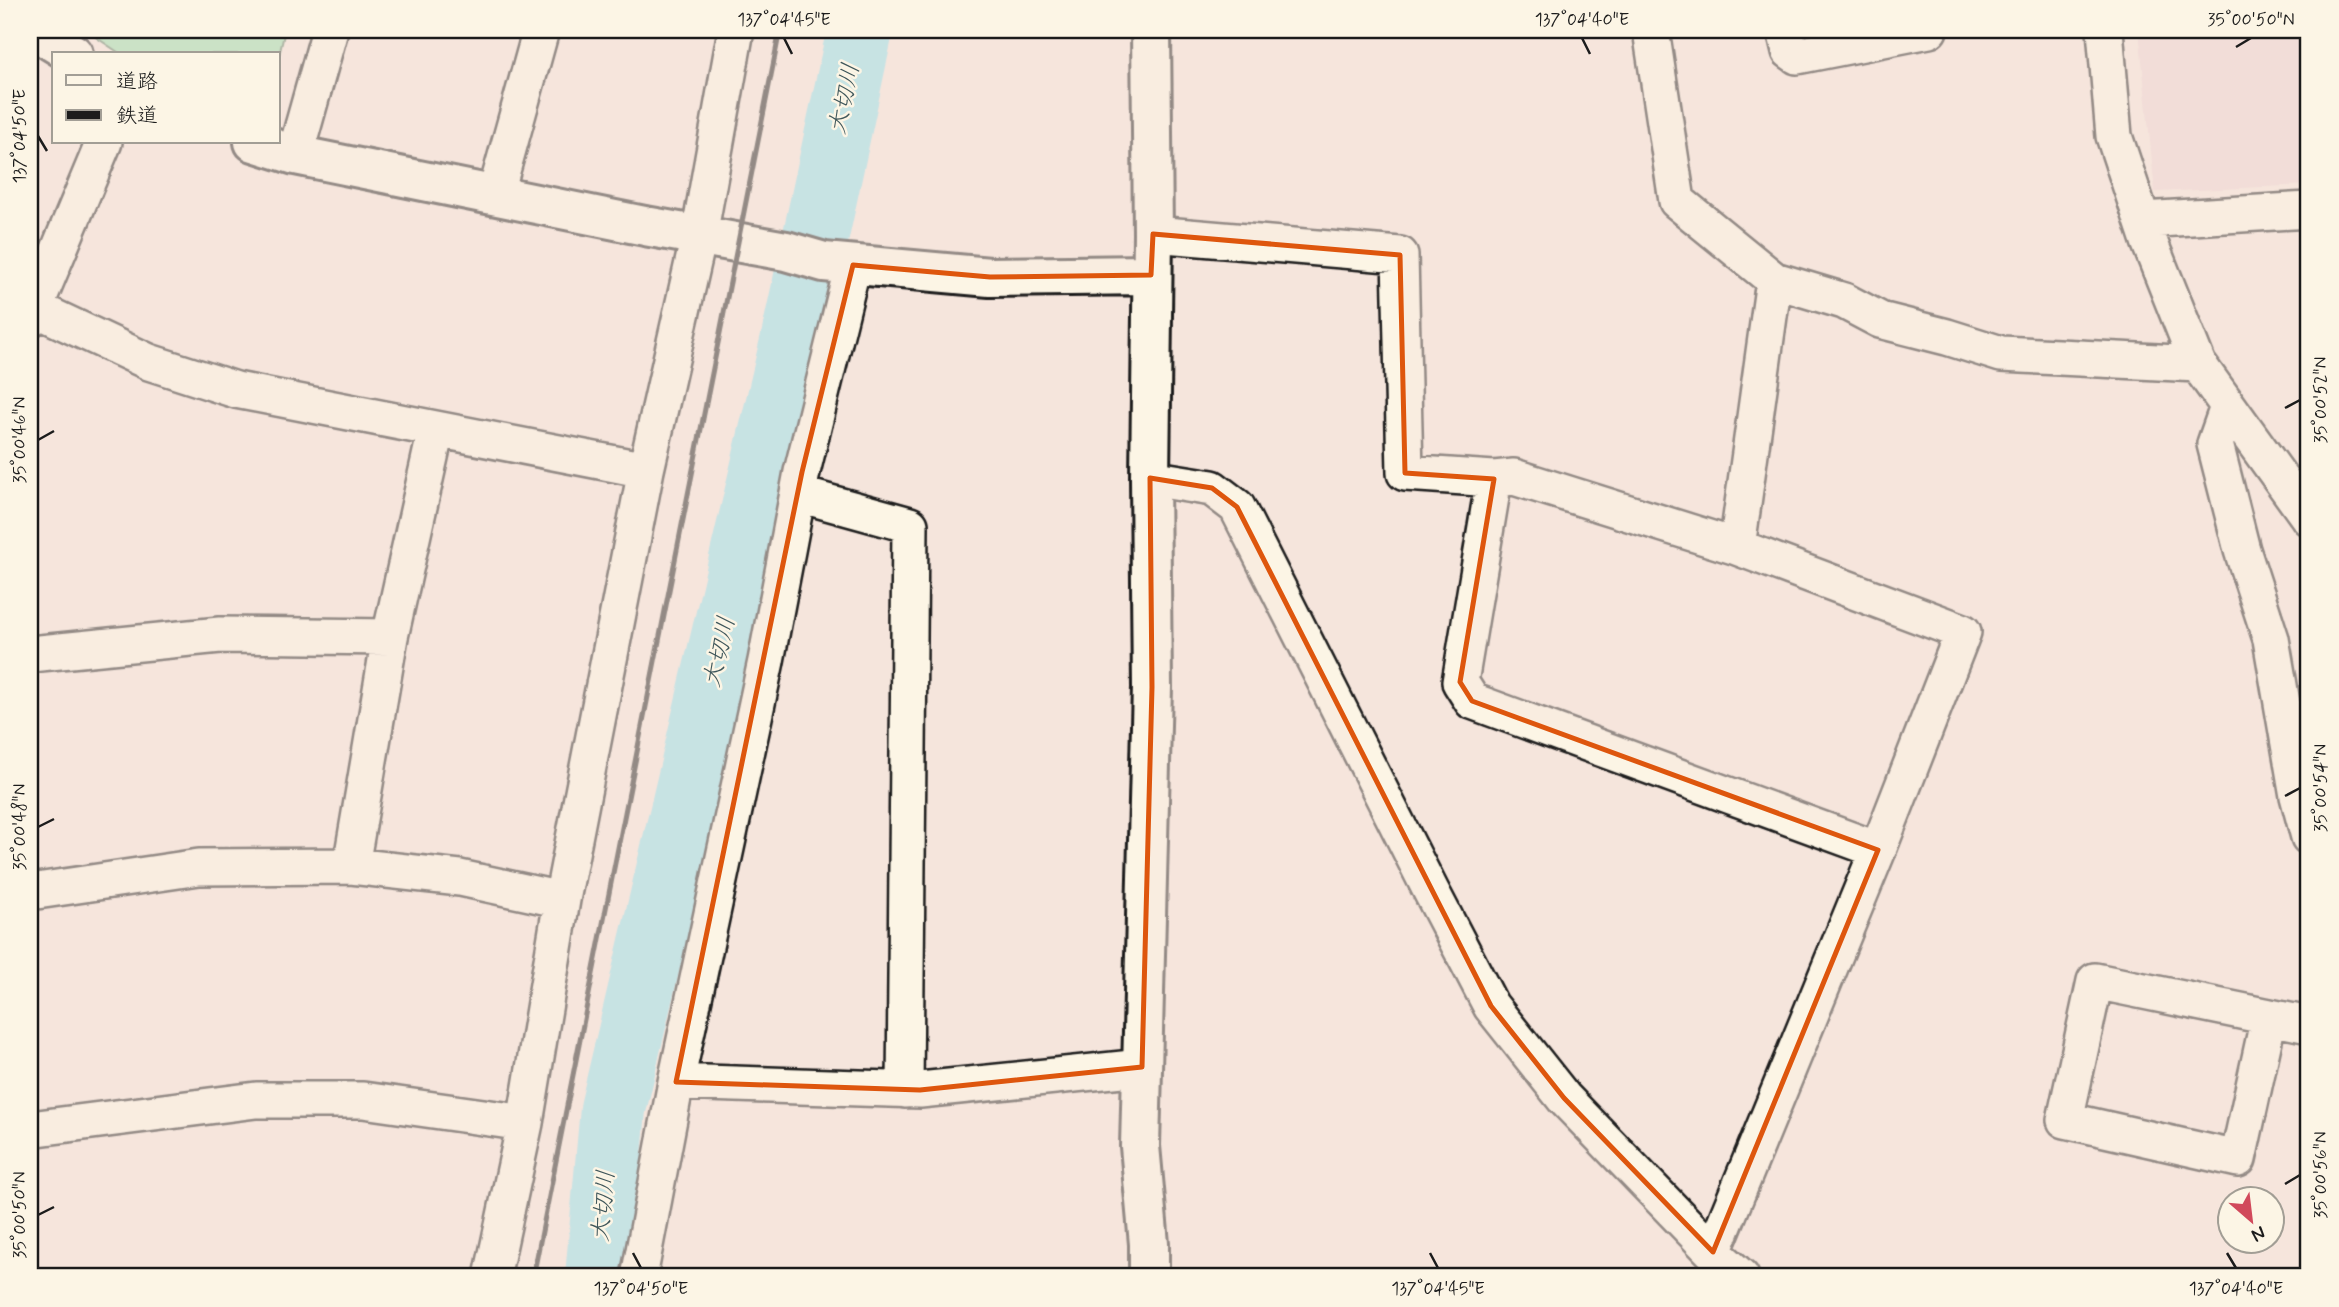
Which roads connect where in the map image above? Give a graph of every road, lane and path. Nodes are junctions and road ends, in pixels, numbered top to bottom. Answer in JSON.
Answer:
{"nodes":[{"id":1,"x":34,"y":30,"type":"edge"},
{"id":2,"x":330,"y":30,"type":"edge"},
{"id":3,"x":541,"y":30,"type":"edge"},
{"id":4,"x":736,"y":30,"type":"edge"},
{"id":5,"x":1151,"y":30,"type":"edge"},
{"id":6,"x":1651,"y":30,"type":"edge"},
{"id":7,"x":1785,"y":30,"type":"edge"},
{"id":8,"x":1929,"y":30,"type":"edge"},
{"id":9,"x":2105,"y":30,"type":"edge"},
{"id":10,"x":70,"y":52,"type":"edge"},
{"id":11,"x":103,"y":144,"type":"edge"},
{"id":12,"x":260,"y":144,"type":"edge"},
{"id":13,"x":295,"y":155,"type":"junction"},
{"id":14,"x":495,"y":196,"type":"junction"},
{"id":15,"x":2309,"y":210,"type":"edge"},
{"id":16,"x":2142,"y":220,"type":"junction"},
{"id":17,"x":1153,"y":234,"type":"junction"},
{"id":18,"x":699,"y":236,"type":"junction"},
{"id":19,"x":839,"y":263,"type":"junction"},
{"id":20,"x":1151,"y":275,"type":"junction"},
{"id":21,"x":1774,"y":280,"type":"junction"},
{"id":22,"x":32,"y":314,"type":"edge"},
{"id":23,"x":2197,"y":365,"type":"junction"},
{"id":24,"x":2228,"y":407,"type":"junction"},
{"id":25,"x":436,"y":430,"type":"junction"},
{"id":26,"x":646,"y":470,"type":"junction"},
{"id":27,"x":1150,"y":478,"type":"junction"},
{"id":28,"x":1494,"y":479,"type":"junction"},
{"id":29,"x":798,"y":494,"type":"junction"},
{"id":30,"x":2309,"y":518,"type":"edge"},
{"id":31,"x":1737,"y":547,"type":"junction"},
{"id":32,"x":390,"y":637,"type":"junction"},
{"id":33,"x":30,"y":654,"type":"edge"},
{"id":34,"x":2309,"y":837,"type":"edge"},
{"id":35,"x":1878,"y":850,"type":"junction"},
{"id":36,"x":351,"y":866,"type":"junction"},
{"id":37,"x":30,"y":892,"type":"edge"},
{"id":38,"x":562,"y":900,"type":"junction"},
{"id":39,"x":2269,"y":1017,"type":"junction"},
{"id":40,"x":2309,"y":1025,"type":"edge"},
{"id":41,"x":1142,"y":1067,"type":"junction"},
{"id":42,"x":676,"y":1082,"type":"junction"},
{"id":43,"x":905,"y":1090,"type":"junction"},
{"id":44,"x":525,"y":1123,"type":"junction"},
{"id":45,"x":30,"y":1129,"type":"edge"},
{"id":46,"x":1713,"y":1252,"type":"junction"},
{"id":47,"x":492,"y":1277,"type":"edge"},
{"id":48,"x":639,"y":1277,"type":"edge"},
{"id":49,"x":1149,"y":1277,"type":"edge"},
{"id":50,"x":1741,"y":1277,"type":"edge"}],
"edges":[{"from":1,"to":10,"type":"street"},
{"from":2,"to":13,"type":"street"},
{"from":3,"to":14,"type":"street"},
{"from":4,"to":18,"type":"street"},
{"from":5,"to":17,"type":"street"},
{"from":6,"to":21,"type":"street"},
{"from":7,"to":8,"type":"street"},
{"from":9,"to":16,"type":"street"},
{"from":11,"to":22,"type":"street"},
{"from":12,"to":13,"type":"street"},
{"from":13,"to":14,"type":"street"},
{"from":14,"to":18,"type":"street"},
{"from":15,"to":16,"type":"street"},
{"from":16,"to":23,"type":"street"},
{"from":17,"to":20,"type":"street"},
{"from":17,"to":28,"type":"street"},
{"from":18,"to":19,"type":"street"},
{"from":18,"to":26,"type":"street"},
{"from":19,"to":20,"type":"street"},
{"from":19,"to":29,"type":"street"},
{"from":20,"to":27,"type":"street"},
{"from":21,"to":23,"type":"street"},
{"from":21,"to":31,"type":"street"},
{"from":22,"to":25,"type":"street"},
{"from":23,"to":24,"type":"street"},
{"from":24,"to":30,"type":"street"},
{"from":24,"to":34,"type":"street"},
{"from":25,"to":26,"type":"street"},
{"from":25,"to":32,"type":"street"},
{"from":26,"to":38,"type":"street"},
{"from":27,"to":41,"type":"street"},
{"from":27,"to":46,"type":"street"},
{"from":28,"to":31,"type":"street"},
{"from":28,"to":35,"type":"street"},
{"from":29,"to":42,"type":"street"},
{"from":29,"to":43,"type":"street"},
{"from":31,"to":35,"type":"street"},
{"from":32,"to":33,"type":"street"},
{"from":32,"to":36,"type":"street"},
{"from":35,"to":46,"type":"street"},
{"from":36,"to":37,"type":"street"},
{"from":36,"to":38,"type":"street"},
{"from":38,"to":44,"type":"street"},
{"from":39,"to":39,"type":"street"},
{"from":39,"to":40,"type":"street"},
{"from":41,"to":43,"type":"street"},
{"from":41,"to":49,"type":"street"},
{"from":42,"to":43,"type":"street"},
{"from":42,"to":48,"type":"street"},
{"from":44,"to":45,"type":"street"},
{"from":44,"to":47,"type":"street"},
{"from":46,"to":50,"type":"street"}]}
